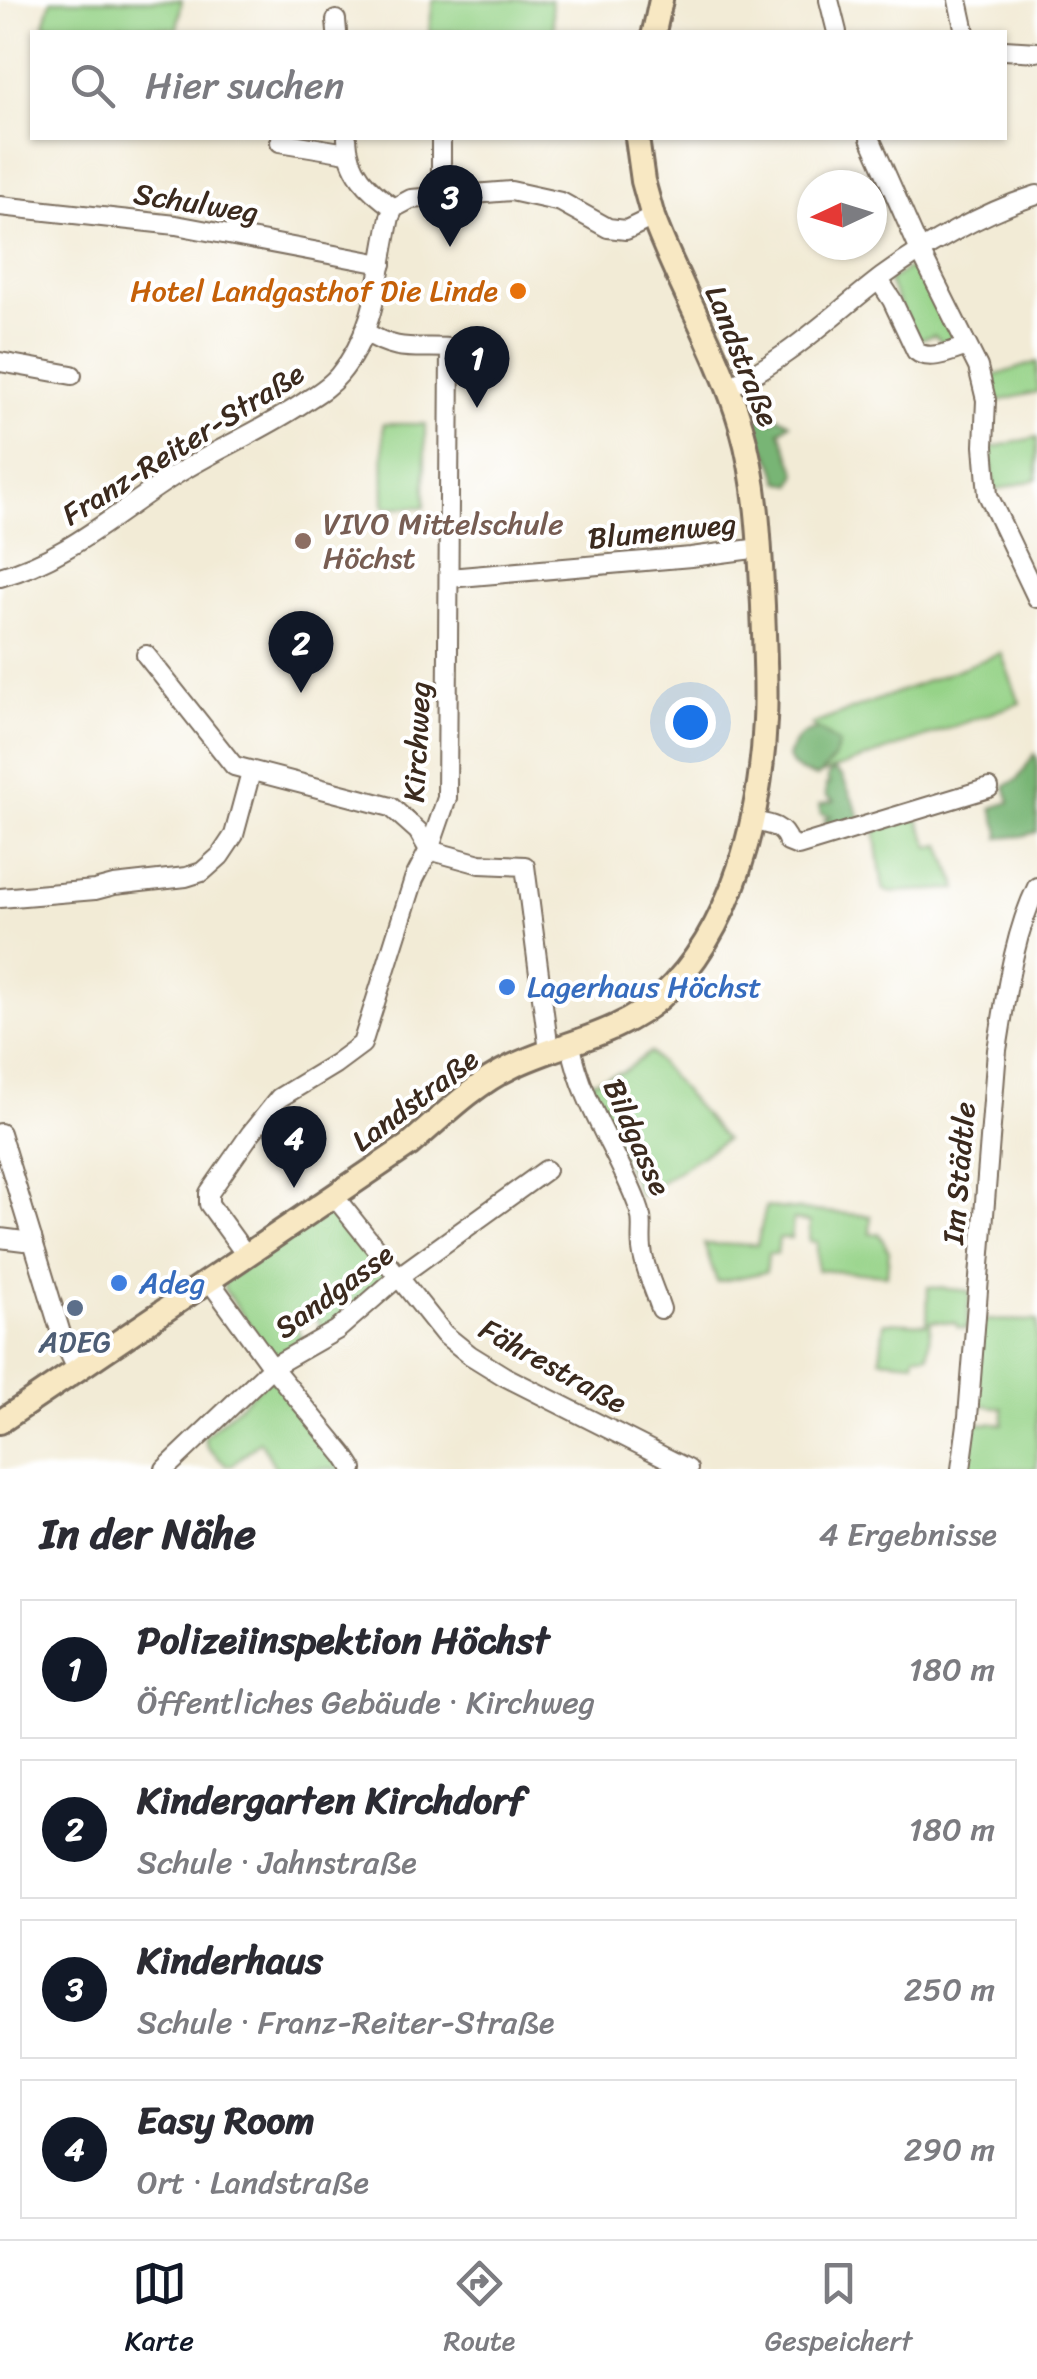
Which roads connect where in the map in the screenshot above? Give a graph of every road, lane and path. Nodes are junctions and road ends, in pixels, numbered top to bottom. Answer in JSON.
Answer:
{"nodes":[{"id":1,"x":661,"y":0,"type":"edge"},
{"id":2,"x":829,"y":0,"type":"edge"},
{"id":3,"x":958,"y":0,"type":"edge"},
{"id":4,"x":654,"y":30,"type":"edge"},
{"id":5,"x":836,"y":30,"type":"edge"},
{"id":6,"x":965,"y":30,"type":"edge"},
{"id":7,"x":1007,"y":50,"type":"edge"},
{"id":8,"x":1037,"y":52,"type":"edge"},
{"id":9,"x":637,"y":140,"type":"edge"},
{"id":10,"x":871,"y":140,"type":"edge"},
{"id":11,"x":280,"y":142,"type":"dead end"},
{"id":12,"x":441,"y":142,"type":"dead end"},
{"id":13,"x":347,"y":145,"type":"edge"},
{"id":14,"x":1037,"y":195,"type":"edge"},
{"id":15,"x":442,"y":197,"type":"junction"},
{"id":16,"x":0,"y":206,"type":"edge"},
{"id":17,"x":394,"y":208,"type":"junction"},
{"id":18,"x":652,"y":217,"type":"junction"},
{"id":19,"x":920,"y":251,"type":"junction"},
{"id":20,"x":382,"y":264,"type":"junction"},
{"id":21,"x":879,"y":280,"type":"junction"},
{"id":22,"x":364,"y":331,"type":"junction"},
{"id":23,"x":967,"y":346,"type":"junction"},
{"id":24,"x":0,"y":362,"type":"edge"},
{"id":25,"x":72,"y":375,"type":"dead end"},
{"id":26,"x":727,"y":388,"type":"junction"},
{"id":27,"x":760,"y":548,"type":"junction"},
{"id":28,"x":0,"y":577,"type":"edge"},
{"id":29,"x":450,"y":578,"type":"junction"},
{"id":30,"x":1037,"y":598,"type":"edge"},
{"id":31,"x":146,"y":656,"type":"dead end"},
{"id":32,"x":251,"y":772,"type":"junction"},
{"id":33,"x":989,"y":788,"type":"dead end"},
{"id":34,"x":752,"y":820,"type":"junction"},
{"id":35,"x":429,"y":850,"type":"junction"},
{"id":36,"x":1037,"y":887,"type":"edge"},
{"id":37,"x":0,"y":898,"type":"edge"},
{"id":38,"x":560,"y":1048,"type":"junction"},
{"id":39,"x":0,"y":1133,"type":"edge"},
{"id":40,"x":546,"y":1170,"type":"dead end"},
{"id":41,"x":334,"y":1196,"type":"junction"},
{"id":42,"x":0,"y":1238,"type":"edge"},
{"id":43,"x":32,"y":1238,"type":"junction"},
{"id":44,"x":246,"y":1255,"type":"junction"},
{"id":45,"x":398,"y":1278,"type":"junction"},
{"id":46,"x":208,"y":1280,"type":"junction"},
{"id":47,"x":661,"y":1309,"type":"dead end"},
{"id":48,"x":272,"y":1366,"type":"junction"},
{"id":49,"x":77,"y":1369,"type":"junction"},
{"id":50,"x":0,"y":1422,"type":"edge"},
{"id":51,"x":165,"y":1469,"type":"edge"},
{"id":52,"x":352,"y":1469,"type":"edge"},
{"id":53,"x":688,"y":1469,"type":"edge"},
{"id":54,"x":961,"y":1469,"type":"edge"}],
"edges":[{"from":1,"to":4,"type":"main road"},
{"from":2,"to":5,"type":"street"},
{"from":3,"to":6,"type":"street"},
{"from":7,"to":8,"type":"street"},
{"from":9,"to":18,"type":"main road","name":"Landstraße"},
{"from":10,"to":19,"type":"street"},
{"from":11,"to":13,"type":"street"},
{"from":12,"to":15,"type":"street"},
{"from":13,"to":17,"type":"street"},
{"from":14,"to":19,"type":"street"},
{"from":15,"to":17,"type":"street"},
{"from":15,"to":18,"type":"street"},
{"from":16,"to":20,"type":"street","name":"Schulweg"},
{"from":17,"to":20,"type":"street","name":"Franz-Reiter-Straße"},
{"from":18,"to":26,"type":"main road","name":"Landstraße"},
{"from":19,"to":21,"type":"street"},
{"from":19,"to":23,"type":"street"},
{"from":20,"to":22,"type":"street","name":"Franz-Reiter-Straße"},
{"from":21,"to":23,"type":"street"},
{"from":21,"to":26,"type":"street"},
{"from":22,"to":28,"type":"street","name":"Franz-Reiter-Straße"},
{"from":22,"to":29,"type":"street","name":"Kirchweg"},
{"from":23,"to":30,"type":"street"},
{"from":24,"to":25,"type":"street"},
{"from":26,"to":27,"type":"main road","name":"Landstraße"},
{"from":27,"to":29,"type":"street","name":"Blumenweg"},
{"from":27,"to":34,"type":"main road","name":"Landstraße"},
{"from":29,"to":35,"type":"street","name":"Kirchweg"},
{"from":31,"to":32,"type":"street"},
{"from":32,"to":35,"type":"street"},
{"from":32,"to":37,"type":"street"},
{"from":33,"to":34,"type":"street"},
{"from":34,"to":38,"type":"main road","name":"Landstraße"},
{"from":35,"to":38,"type":"street","name":"Bildgasse"},
{"from":35,"to":44,"type":"street","name":"Kirchweg"},
{"from":36,"to":54,"type":"street","name":"Im Städtle"},
{"from":38,"to":41,"type":"main road","name":"Landstraße"},
{"from":38,"to":47,"type":"street","name":"Bildgasse"},
{"from":39,"to":43,"type":"street"},
{"from":40,"to":45,"type":"street","name":"Sandgasse"},
{"from":41,"to":44,"type":"main road","name":"Landstraße"},
{"from":41,"to":45,"type":"street","name":"Fährestraße"},
{"from":42,"to":43,"type":"street"},
{"from":43,"to":49,"type":"street"},
{"from":44,"to":46,"type":"main road","name":"Landstraße"},
{"from":45,"to":48,"type":"street","name":"Sandgasse"},
{"from":45,"to":53,"type":"street","name":"Fährestraße"},
{"from":46,"to":48,"type":"street"},
{"from":46,"to":49,"type":"main road","name":"Landstraße"},
{"from":48,"to":51,"type":"street","name":"Sandgasse"},
{"from":48,"to":52,"type":"street"},
{"from":49,"to":50,"type":"main road","name":"Landstraße"}]}
